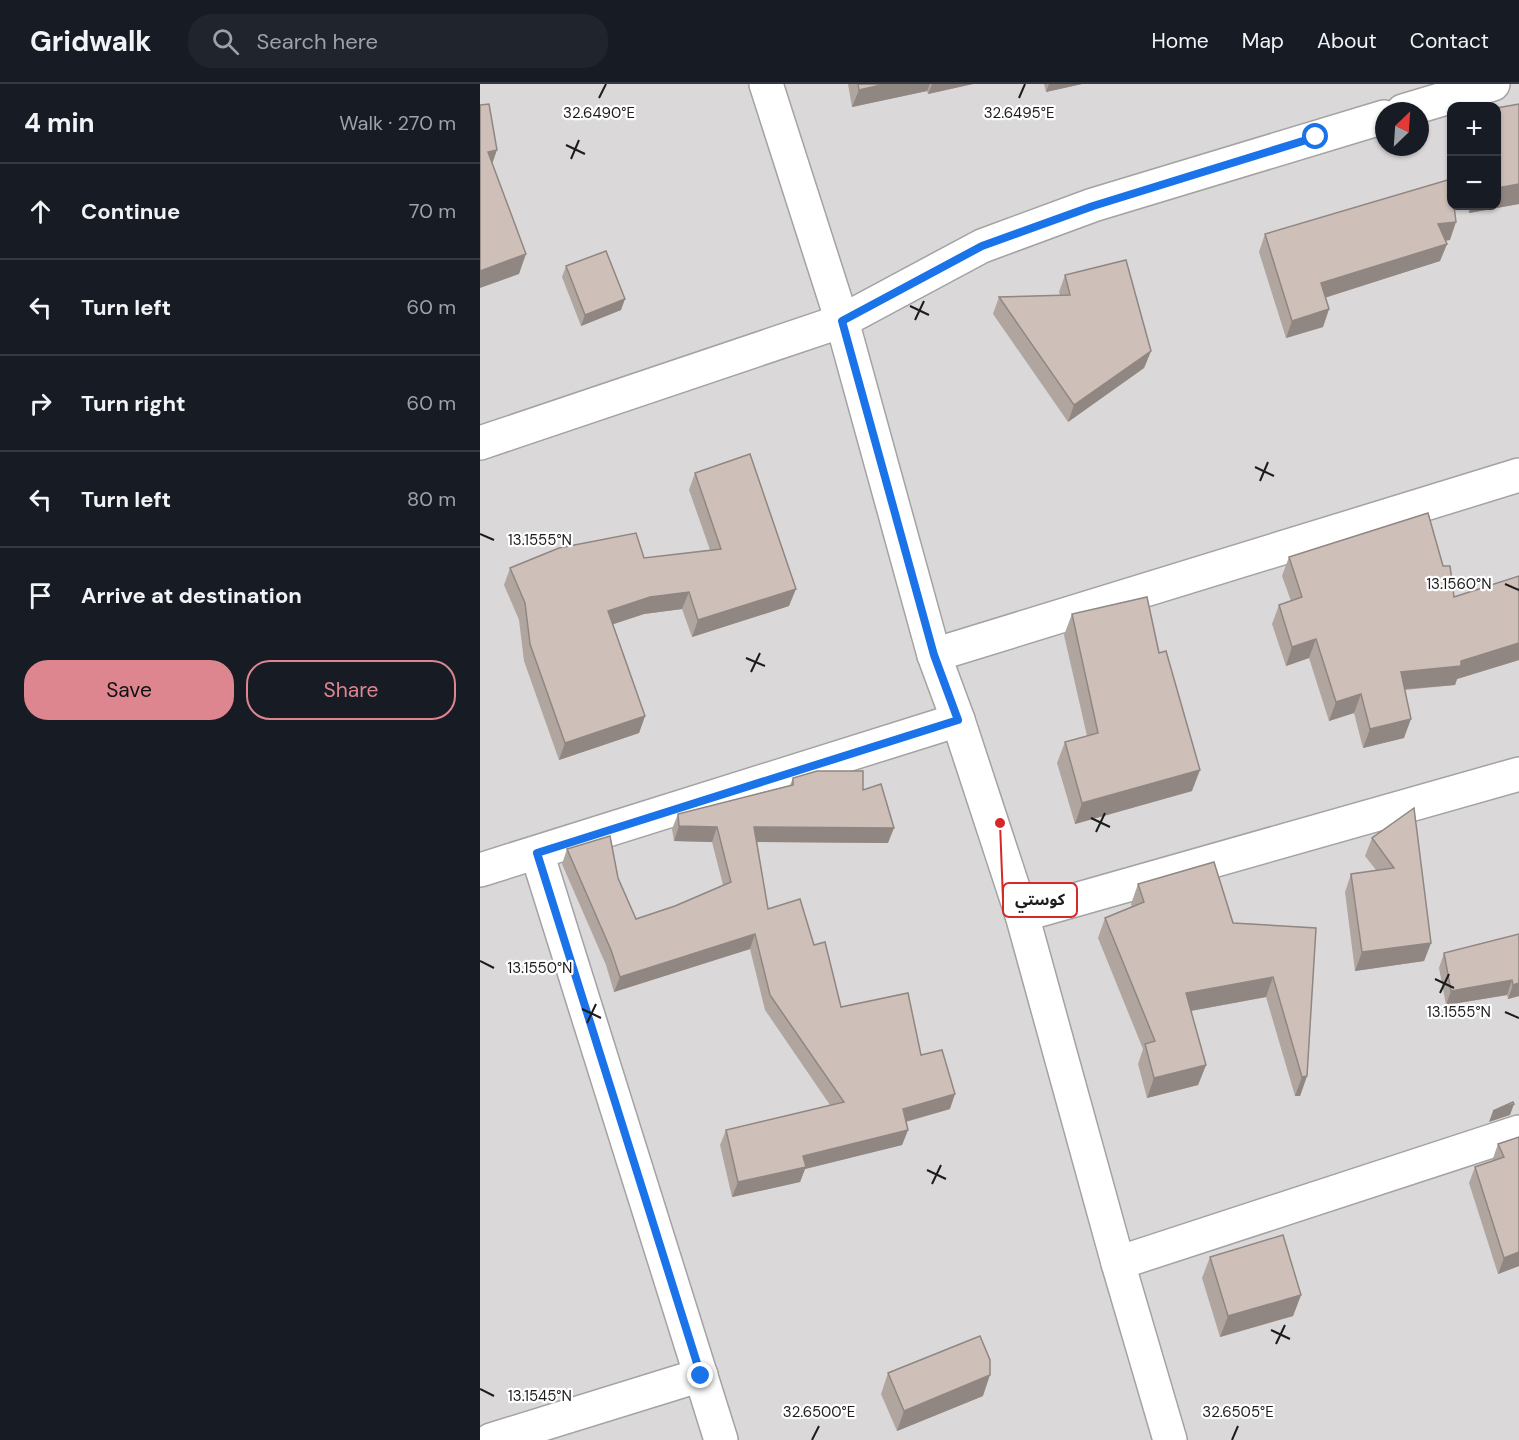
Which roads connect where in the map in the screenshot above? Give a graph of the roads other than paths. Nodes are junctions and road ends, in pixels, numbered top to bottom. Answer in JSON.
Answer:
{"nodes":[{"id":1,"x":766,"y":84,"type":"edge"},
{"id":2,"x":1493,"y":84,"type":"edge"},
{"id":3,"x":1429,"y":103,"type":"edge"},
{"id":4,"x":1375,"y":120,"type":"edge"},
{"id":5,"x":842,"y":321,"type":"junction"},
{"id":6,"x":480,"y":443,"type":"edge"},
{"id":7,"x":1519,"y":475,"type":"edge"},
{"id":8,"x":934,"y":655,"type":"junction"},
{"id":9,"x":958,"y":720,"type":"junction"},
{"id":10,"x":1519,"y":774,"type":"edge"},
{"id":11,"x":537,"y":853,"type":"junction"},
{"id":12,"x":480,"y":870,"type":"edge"},
{"id":13,"x":1022,"y":915,"type":"junction"},
{"id":14,"x":1519,"y":1132,"type":"edge"},
{"id":15,"x":1118,"y":1263,"type":"junction"},
{"id":16,"x":701,"y":1376,"type":"junction"},
{"id":17,"x":491,"y":1440,"type":"edge"},
{"id":18,"x":721,"y":1440,"type":"edge"},
{"id":19,"x":1170,"y":1440,"type":"edge"}],
"edges":[{"from":1,"to":5,"type":"street"},
{"from":2,"to":3,"type":"street"},
{"from":4,"to":5,"type":"street"},
{"from":5,"to":6,"type":"street"},
{"from":5,"to":8,"type":"street"},
{"from":7,"to":8,"type":"street"},
{"from":8,"to":9,"type":"street"},
{"from":9,"to":11,"type":"street"},
{"from":9,"to":13,"type":"street"},
{"from":10,"to":13,"type":"street"},
{"from":11,"to":12,"type":"street"},
{"from":11,"to":16,"type":"street"},
{"from":13,"to":15,"type":"street"},
{"from":14,"to":15,"type":"street"},
{"from":15,"to":19,"type":"street"},
{"from":16,"to":17,"type":"street"},
{"from":16,"to":18,"type":"street"}]}
